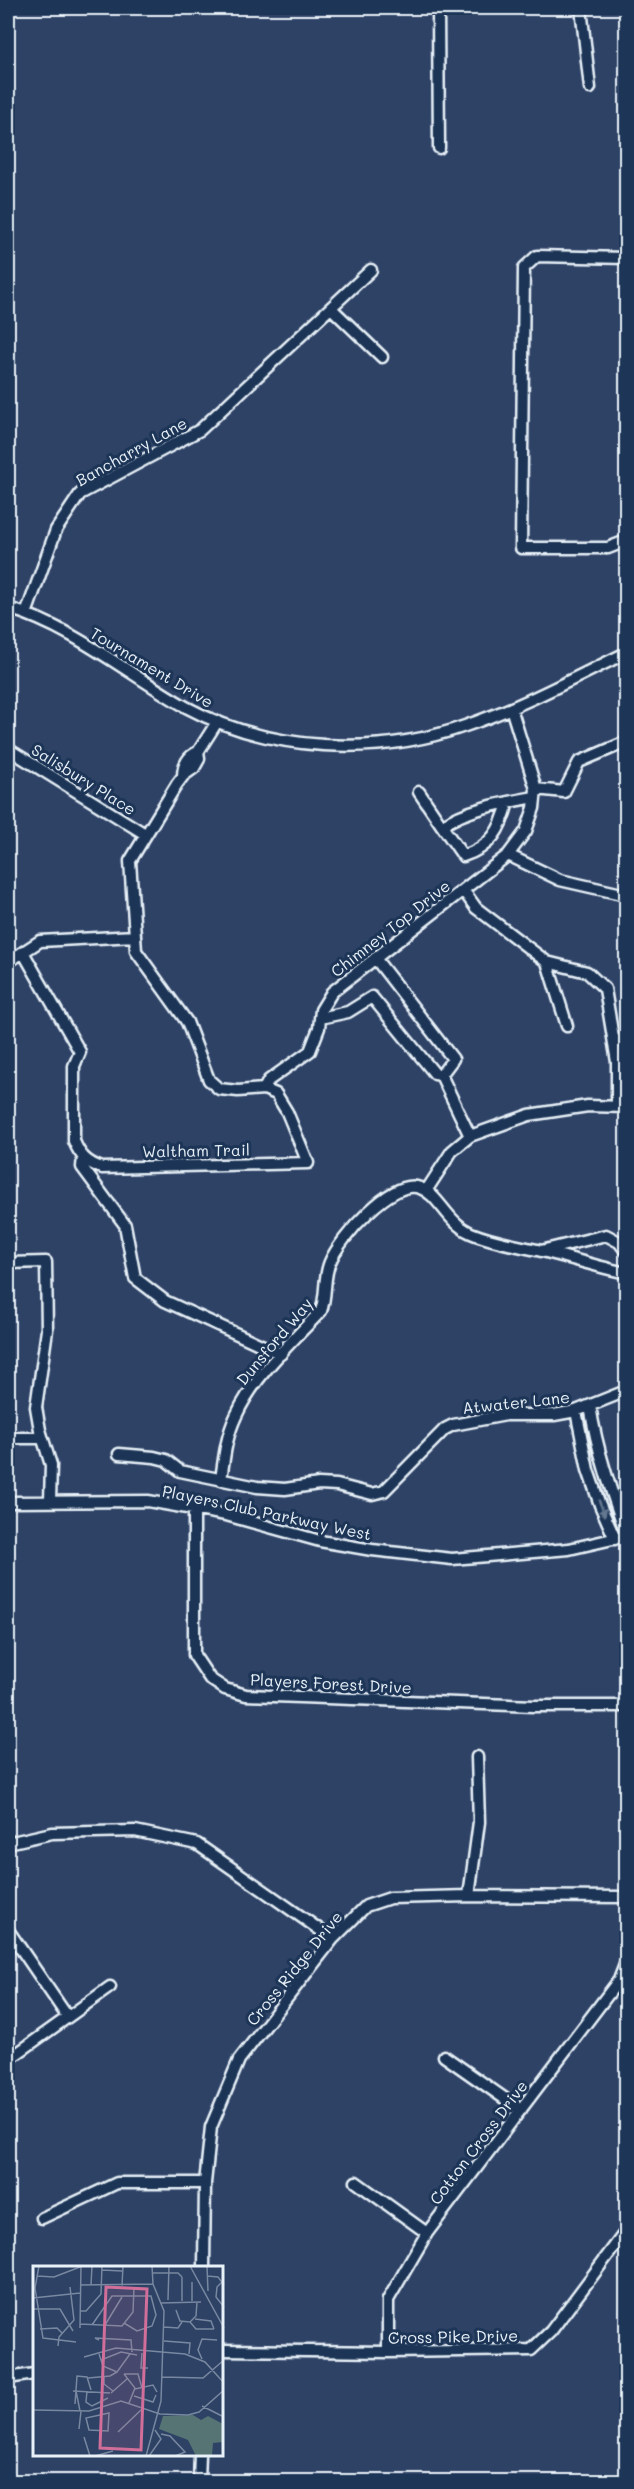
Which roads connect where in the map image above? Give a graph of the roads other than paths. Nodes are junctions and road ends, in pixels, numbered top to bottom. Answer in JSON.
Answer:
{"nodes":[{"id":1,"x":438,"y":8,"type":"edge"},
{"id":2,"x":581,"y":8,"type":"edge"},
{"id":3,"x":590,"y":88,"type":"dead end"},
{"id":4,"x":439,"y":148,"type":"dead end"},
{"id":5,"x":627,"y":258,"type":"edge"},
{"id":6,"x":371,"y":270,"type":"dead end"},
{"id":7,"x":331,"y":308,"type":"junction"},
{"id":8,"x":382,"y":357,"type":"dead end"},
{"id":9,"x":627,"y":541,"type":"edge"},
{"id":10,"x":8,"y":608,"type":"edge"},
{"id":11,"x":26,"y":614,"type":"junction"},
{"id":12,"x":627,"y":653,"type":"edge"},
{"id":13,"x":511,"y":708,"type":"junction"},
{"id":14,"x":217,"y":722,"type":"junction"},
{"id":15,"x":627,"y":742,"type":"edge"},
{"id":16,"x":8,"y":749,"type":"edge"},
{"id":17,"x":419,"y":792,"type":"dead end"},
{"id":18,"x":536,"y":793,"type":"junction"},
{"id":19,"x":508,"y":802,"type":"junction"},
{"id":20,"x":442,"y":826,"type":"junction"},
{"id":21,"x":145,"y":834,"type":"junction"},
{"id":22,"x":508,"y":855,"type":"junction"},
{"id":23,"x":463,"y":890,"type":"junction"},
{"id":24,"x":627,"y":895,"type":"edge"},
{"id":25,"x":135,"y":936,"type":"junction"},
{"id":26,"x":23,"y":952,"type":"junction"},
{"id":27,"x":375,"y":958,"type":"junction"},
{"id":28,"x":8,"y":962,"type":"edge"},
{"id":29,"x":547,"y":962,"type":"junction"},
{"id":30,"x":320,"y":1018,"type":"junction"},
{"id":31,"x":567,"y":1026,"type":"dead end"},
{"id":32,"x":627,"y":1040,"type":"edge"},
{"id":33,"x":614,"y":1041,"type":"junction"},
{"id":34,"x":441,"y":1075,"type":"junction"},
{"id":35,"x":264,"y":1089,"type":"junction"},
{"id":36,"x":622,"y":1106,"type":"edge"},
{"id":37,"x":470,"y":1136,"type":"junction"},
{"id":38,"x":85,"y":1159,"type":"junction"},
{"id":39,"x":426,"y":1191,"type":"junction"},
{"id":40,"x":540,"y":1251,"type":"junction"},
{"id":41,"x":627,"y":1251,"type":"edge"},
{"id":42,"x":8,"y":1263,"type":"edge"},
{"id":43,"x":627,"y":1273,"type":"edge"},
{"id":44,"x":281,"y":1354,"type":"junction"},
{"id":45,"x":627,"y":1391,"type":"edge"},
{"id":46,"x":590,"y":1406,"type":"junction"},
{"id":47,"x":576,"y":1411,"type":"junction"},
{"id":48,"x":8,"y":1438,"type":"edge"},
{"id":49,"x":42,"y":1438,"type":"junction"},
{"id":50,"x":599,"y":1452,"type":"junction"},
{"id":51,"x":119,"y":1454,"type":"dead end"},
{"id":52,"x":585,"y":1456,"type":"junction"},
{"id":53,"x":606,"y":1479,"type":"junction"},
{"id":54,"x":220,"y":1480,"type":"junction"},
{"id":55,"x":593,"y":1484,"type":"junction"},
{"id":56,"x":50,"y":1501,"type":"junction"},
{"id":57,"x":8,"y":1502,"type":"edge"},
{"id":58,"x":194,"y":1511,"type":"junction"},
{"id":59,"x":627,"y":1534,"type":"edge"},
{"id":60,"x":615,"y":1539,"type":"junction"},
{"id":61,"x":627,"y":1706,"type":"edge"},
{"id":62,"x":477,"y":1757,"type":"dead end"},
{"id":63,"x":8,"y":1843,"type":"edge"},
{"id":64,"x":469,"y":1896,"type":"junction"},
{"id":65,"x":627,"y":1897,"type":"edge"},
{"id":66,"x":8,"y":1930,"type":"edge"},
{"id":67,"x":333,"y":1939,"type":"junction"},
{"id":68,"x":627,"y":1962,"type":"edge"},
{"id":69,"x":110,"y":1987,"type":"dead end"},
{"id":70,"x":67,"y":2016,"type":"junction"},
{"id":71,"x":444,"y":2056,"type":"dead end"},
{"id":72,"x":8,"y":2060,"type":"edge"},
{"id":73,"x":521,"y":2110,"type":"junction"},
{"id":74,"x":356,"y":2182,"type":"dead end"},
{"id":75,"x":205,"y":2183,"type":"junction"},
{"id":76,"x":42,"y":2217,"type":"dead end"},
{"id":77,"x":627,"y":2231,"type":"edge"},
{"id":78,"x":427,"y":2233,"type":"junction"},
{"id":79,"x":204,"y":2266,"type":"edge"},
{"id":80,"x":224,"y":2350,"type":"edge"},
{"id":81,"x":388,"y":2352,"type":"junction"},
{"id":82,"x":33,"y":2374,"type":"edge"},
{"id":83,"x":8,"y":2378,"type":"edge"},
{"id":84,"x":200,"y":2456,"type":"edge"},
{"id":85,"x":199,"y":2481,"type":"edge"}],
"edges":[{"from":1,"to":4,"type":"street"},
{"from":2,"to":3,"type":"street"},
{"from":5,"to":9,"type":"street"},
{"from":6,"to":7,"type":"street","name":"Bancharry Lane"},
{"from":7,"to":8,"type":"street"},
{"from":7,"to":11,"type":"street","name":"Bancharry Lane"},
{"from":10,"to":11,"type":"street","name":"Tournament Drive"},
{"from":11,"to":14,"type":"street","name":"Tournament Drive"},
{"from":12,"to":13,"type":"street","name":"Tournament Drive"},
{"from":13,"to":14,"type":"street","name":"Tournament Drive"},
{"from":13,"to":18,"type":"street"},
{"from":14,"to":21,"type":"street"},
{"from":15,"to":18,"type":"street"},
{"from":16,"to":21,"type":"street","name":"Salisbury Place"},
{"from":17,"to":20,"type":"street"},
{"from":18,"to":19,"type":"street"},
{"from":18,"to":22,"type":"street","name":"Chimney Top Drive"},
{"from":19,"to":20,"type":"street"},
{"from":19,"to":20,"type":"street"},
{"from":21,"to":25,"type":"street"},
{"from":22,"to":23,"type":"street","name":"Chimney Top Drive"},
{"from":22,"to":24,"type":"street"},
{"from":23,"to":27,"type":"street","name":"Chimney Top Drive"},
{"from":23,"to":29,"type":"street"},
{"from":25,"to":26,"type":"street"},
{"from":25,"to":35,"type":"street"},
{"from":26,"to":28,"type":"street"},
{"from":26,"to":38,"type":"street"},
{"from":27,"to":30,"type":"street","name":"Chimney Top Drive"},
{"from":27,"to":34,"type":"street"},
{"from":29,"to":31,"type":"street"},
{"from":29,"to":33,"type":"street"},
{"from":30,"to":34,"type":"street"},
{"from":30,"to":35,"type":"street","name":"Chimney Top Drive"},
{"from":32,"to":33,"type":"street"},
{"from":33,"to":36,"type":"street"},
{"from":34,"to":37,"type":"street"},
{"from":35,"to":38,"type":"street","name":"Waltham Trail"},
{"from":36,"to":37,"type":"street"},
{"from":37,"to":39,"type":"street"},
{"from":38,"to":44,"type":"street"},
{"from":39,"to":40,"type":"street"},
{"from":39,"to":44,"type":"street","name":"Dunsford Way"},
{"from":40,"to":41,"type":"street"},
{"from":40,"to":43,"type":"street"},
{"from":42,"to":49,"type":"street"},
{"from":44,"to":54,"type":"street","name":"Dunsford Way"},
{"from":45,"to":46,"type":"street","name":"Atwater Lane"},
{"from":46,"to":47,"type":"street","name":"Atwater Lane"},
{"from":46,"to":50,"type":"street"},
{"from":47,"to":52,"type":"street"},
{"from":47,"to":54,"type":"street","name":"Atwater Lane"},
{"from":48,"to":49,"type":"street"},
{"from":49,"to":56,"type":"street"},
{"from":50,"to":52,"type":"street"},
{"from":50,"to":53,"type":"street"},
{"from":51,"to":54,"type":"street","name":"Atwater Lane"},
{"from":52,"to":55,"type":"street"},
{"from":53,"to":55,"type":"street"},
{"from":53,"to":59,"type":"street"},
{"from":55,"to":60,"type":"street","one_way":true},
{"from":56,"to":57,"type":"street","name":"Players Club Parkway West"},
{"from":56,"to":58,"type":"street","name":"Players Club Parkway West"},
{"from":58,"to":60,"type":"street","name":"Players Club Parkway West"},
{"from":58,"to":61,"type":"street","name":"Players Forest Drive"},
{"from":59,"to":60,"type":"street","name":"Players Club Parkway West"},
{"from":62,"to":64,"type":"street"},
{"from":63,"to":67,"type":"street"},
{"from":64,"to":65,"type":"street","name":"Cross Ridge Drive"},
{"from":64,"to":67,"type":"street","name":"Cross Ridge Drive"},
{"from":66,"to":70,"type":"street"},
{"from":67,"to":75,"type":"street","name":"Cross Ridge Drive"},
{"from":68,"to":73,"type":"street","name":"Cotton Cross Drive"},
{"from":69,"to":70,"type":"street"},
{"from":70,"to":72,"type":"street"},
{"from":71,"to":73,"type":"street"},
{"from":73,"to":78,"type":"street","name":"Cotton Cross Drive"},
{"from":74,"to":78,"type":"street"},
{"from":75,"to":76,"type":"street"},
{"from":75,"to":79,"type":"street","name":"Cross Ridge Drive"},
{"from":77,"to":81,"type":"street","name":"Cross Pike Drive"},
{"from":78,"to":81,"type":"street","name":"Cotton Cross Drive"},
{"from":80,"to":81,"type":"street","name":"Cross Pike Drive"},
{"from":82,"to":83,"type":"street"},
{"from":84,"to":85,"type":"street"}]}
